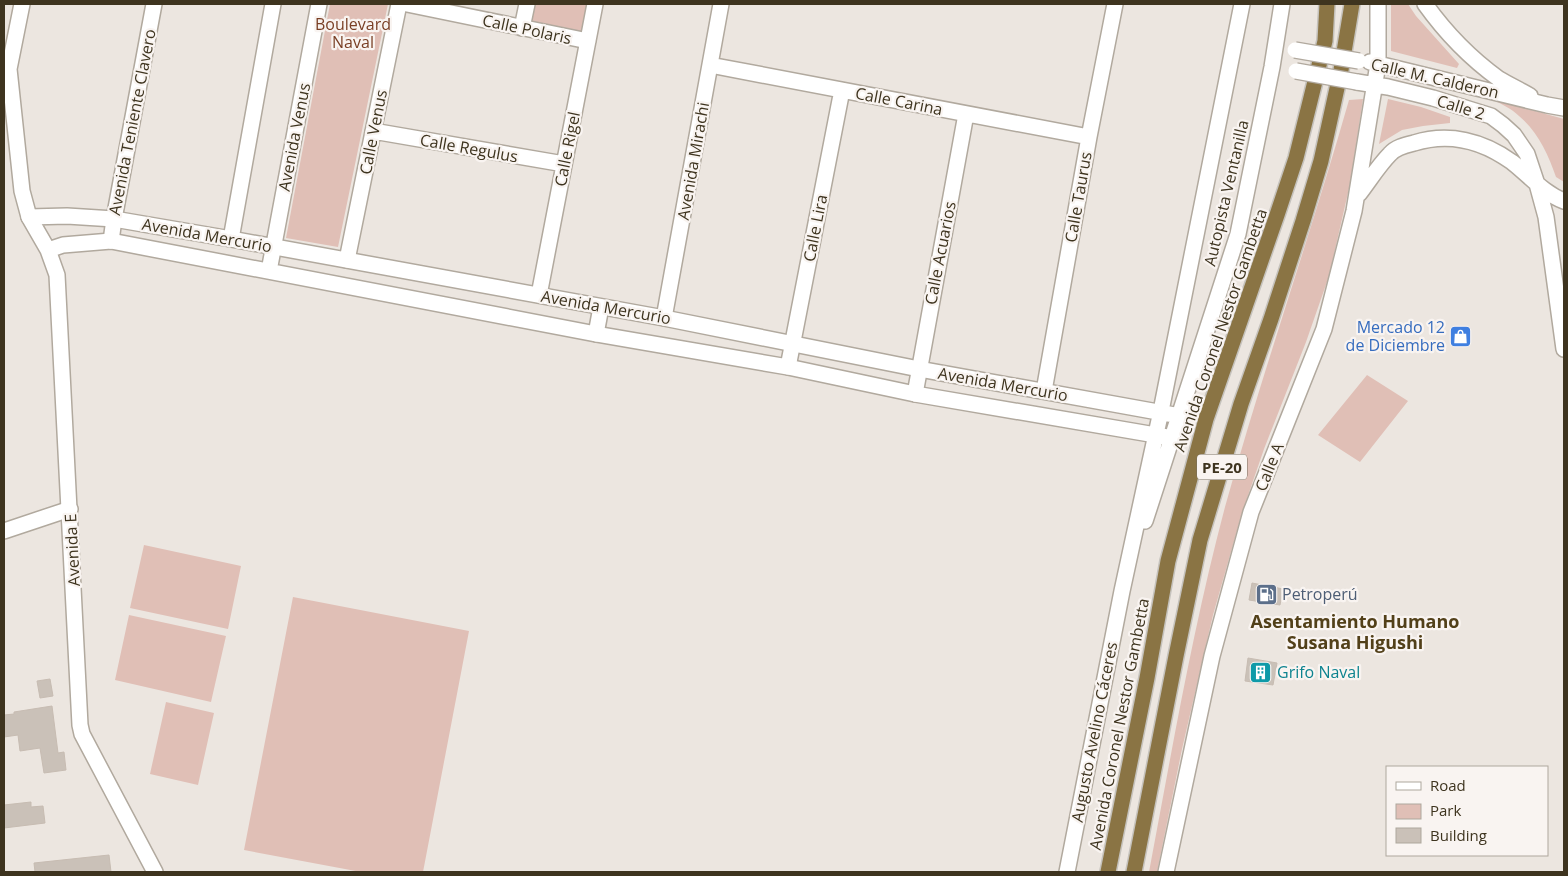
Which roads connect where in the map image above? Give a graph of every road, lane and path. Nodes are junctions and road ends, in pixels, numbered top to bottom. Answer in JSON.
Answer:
{"nodes":[{"id":1,"x":22,"y":4,"type":"edge"},
{"id":2,"x":154,"y":4,"type":"edge"},
{"id":3,"x":274,"y":4,"type":"edge"},
{"id":4,"x":320,"y":4,"type":"edge"},
{"id":5,"x":399,"y":4,"type":"edge"},
{"id":6,"x":407,"y":4,"type":"edge"},
{"id":7,"x":527,"y":4,"type":"edge"},
{"id":8,"x":595,"y":4,"type":"edge"},
{"id":9,"x":721,"y":4,"type":"edge"},
{"id":10,"x":1115,"y":4,"type":"edge"},
{"id":11,"x":1242,"y":4,"type":"edge"},
{"id":12,"x":1282,"y":4,"type":"edge"},
{"id":13,"x":1327,"y":4,"type":"edge"},
{"id":14,"x":1352,"y":4,"type":"edge"},
{"id":15,"x":1378,"y":4,"type":"edge"},
{"id":16,"x":1424,"y":4,"type":"edge"},
{"id":17,"x":522,"y":28,"type":"junction"},
{"id":18,"x":588,"y":42,"type":"junction"},
{"id":19,"x":9,"y":43,"type":"edge"},
{"id":20,"x":1275,"y":47,"type":"junction"},
{"id":21,"x":1378,"y":64,"type":"junction"},
{"id":22,"x":710,"y":65,"type":"junction"},
{"id":23,"x":1272,"y":67,"type":"junction"},
{"id":24,"x":1375,"y":85,"type":"junction"},
{"id":25,"x":842,"y":90,"type":"junction"},
{"id":26,"x":1547,"y":105,"type":"junction"},
{"id":27,"x":1564,"y":108,"type":"edge"},
{"id":28,"x":966,"y":114,"type":"junction"},
{"id":29,"x":373,"y":131,"type":"junction"},
{"id":30,"x":1089,"y":137,"type":"junction"},
{"id":31,"x":564,"y":164,"type":"junction"},
{"id":32,"x":1537,"y":184,"type":"junction"},
{"id":33,"x":1357,"y":197,"type":"junction"},
{"id":34,"x":1564,"y":201,"type":"edge"},
{"id":35,"x":29,"y":217,"type":"junction"},
{"id":36,"x":114,"y":219,"type":"junction"},
{"id":37,"x":231,"y":239,"type":"junction"},
{"id":38,"x":111,"y":241,"type":"junction"},
{"id":39,"x":273,"y":247,"type":"junction"},
{"id":40,"x":48,"y":250,"type":"junction"},
{"id":41,"x":1564,"y":255,"type":"edge"},
{"id":42,"x":347,"y":260,"type":"junction"},
{"id":43,"x":1554,"y":268,"type":"junction"},
{"id":44,"x":269,"y":271,"type":"junction"},
{"id":45,"x":539,"y":295,"type":"junction"},
{"id":46,"x":601,"y":306,"type":"junction"},
{"id":47,"x":664,"y":318,"type":"junction"},
{"id":48,"x":596,"y":334,"type":"junction"},
{"id":49,"x":793,"y":343,"type":"junction"},
{"id":50,"x":1564,"y":349,"type":"edge"},
{"id":51,"x":788,"y":367,"type":"junction"},
{"id":52,"x":919,"y":369,"type":"junction"},
{"id":53,"x":1044,"y":391,"type":"junction"},
{"id":54,"x":914,"y":394,"type":"junction"},
{"id":55,"x":1161,"y":411,"type":"junction"},
{"id":56,"x":1180,"y":416,"type":"junction"},
{"id":57,"x":1156,"y":435,"type":"junction"},
{"id":58,"x":1173,"y":438,"type":"junction"},
{"id":59,"x":70,"y":509,"type":"junction"},
{"id":60,"x":4,"y":531,"type":"edge"},
{"id":61,"x":1122,"y":591,"type":"junction"},
{"id":62,"x":155,"y":872,"type":"edge"},
{"id":63,"x":1067,"y":872,"type":"edge"},
{"id":64,"x":1108,"y":872,"type":"edge"},
{"id":65,"x":1134,"y":872,"type":"edge"},
{"id":66,"x":1166,"y":872,"type":"edge"}],
"edges":[{"from":1,"to":19,"type":"street","name":"Avenida E"},
{"from":2,"to":36,"type":"street","name":"Avenida Teniente Clavero"},
{"from":3,"to":37,"type":"street"},
{"from":4,"to":39,"type":"street","name":"Avenida Venus"},
{"from":5,"to":29,"type":"street","name":"Calle Venus"},
{"from":6,"to":17,"type":"street","name":"Calle Polaris"},
{"from":7,"to":17,"type":"street"},
{"from":8,"to":18,"type":"street","name":"Calle Rigel"},
{"from":9,"to":22,"type":"street","name":"Avenida Mirachi"},
{"from":10,"to":30,"type":"street","name":"Calle Taurus"},
{"from":11,"to":55,"type":"street","name":"Autopista Ventanilla"},
{"from":12,"to":20,"type":"street","name":"Autopista Ventanilla"},
{"from":13,"to":64,"type":"highway","name":"Avenida Coronel Nestor Gambetta","number":"PE-20"},
{"from":14,"to":65,"type":"highway","number":"PE-20"},
{"from":15,"to":21,"type":"street"},
{"from":16,"to":26,"type":"street"},
{"from":17,"to":18,"type":"street","name":"Calle Polaris"},
{"from":18,"to":31,"type":"street","name":"Calle Rigel"},
{"from":19,"to":35,"type":"street","name":"Avenida E"},
{"from":20,"to":21,"type":"street","name":"Calle M. Calderon","bridge":true},
{"from":20,"to":23,"type":"street","name":"Autopista Ventanilla"},
{"from":21,"to":24,"type":"street","name":"Calle A"},
{"from":21,"to":26,"type":"street","name":"Calle M. Calderon"},
{"from":22,"to":25,"type":"street","name":"Calle Carina"},
{"from":22,"to":47,"type":"street","name":"Avenida Mirachi"},
{"from":23,"to":24,"type":"street","name":"Calle 2","bridge":true},
{"from":23,"to":56,"type":"street","name":"Autopista Ventanilla"},
{"from":24,"to":32,"type":"street","name":"Calle 2"},
{"from":24,"to":33,"type":"street","name":"Calle A"},
{"from":25,"to":28,"type":"street","name":"Calle Carina"},
{"from":25,"to":49,"type":"street","name":"Calle Lira"},
{"from":26,"to":27,"type":"street","name":"Calle M. Calderon"},
{"from":28,"to":30,"type":"street","name":"Calle Carina"},
{"from":28,"to":52,"type":"street","name":"Calle Acuarios"},
{"from":29,"to":31,"type":"street","name":"Calle Regulus"},
{"from":29,"to":42,"type":"street","name":"Calle Venus"},
{"from":30,"to":53,"type":"street","name":"Calle Taurus"},
{"from":31,"to":45,"type":"street","name":"Calle Rigel"},
{"from":32,"to":33,"type":"street"},
{"from":32,"to":34,"type":"street"},
{"from":32,"to":43,"type":"street","name":"Calle 2"},
{"from":33,"to":66,"type":"street","name":"Calle A"},
{"from":35,"to":36,"type":"street","name":"Avenida Mercurio"},
{"from":35,"to":40,"type":"street","name":"Avenida E"},
{"from":36,"to":37,"type":"street","name":"Avenida Mercurio"},
{"from":36,"to":38,"type":"street","name":"Avenida Teniente Clavero"},
{"from":37,"to":39,"type":"street","name":"Avenida Mercurio"},
{"from":38,"to":40,"type":"street","name":"Avenida Mercurio"},
{"from":38,"to":44,"type":"street","name":"Avenida Mercurio"},
{"from":39,"to":42,"type":"street","name":"Avenida Mercurio"},
{"from":39,"to":44,"type":"street","name":"Avenida Venus"},
{"from":40,"to":59,"type":"street","name":"Avenida E"},
{"from":41,"to":43,"type":"street"},
{"from":42,"to":45,"type":"street","name":"Avenida Mercurio"},
{"from":43,"to":50,"type":"street","name":"Calle 2"},
{"from":44,"to":48,"type":"street","name":"Avenida Mercurio"},
{"from":45,"to":46,"type":"street","name":"Avenida Mercurio"},
{"from":46,"to":47,"type":"street","name":"Avenida Mercurio"},
{"from":46,"to":48,"type":"street"},
{"from":47,"to":49,"type":"street","name":"Avenida Mercurio"},
{"from":48,"to":51,"type":"street","name":"Avenida Mercurio"},
{"from":49,"to":51,"type":"street","name":"Calle Lira"},
{"from":49,"to":52,"type":"street","name":"Avenida Mercurio"},
{"from":51,"to":54,"type":"street","name":"Avenida Mercurio"},
{"from":52,"to":53,"type":"street","name":"Avenida Mercurio"},
{"from":52,"to":54,"type":"street","name":"Calle Acuarios"},
{"from":53,"to":55,"type":"street","name":"Avenida Mercurio"},
{"from":54,"to":57,"type":"street","name":"Avenida Mercurio"},
{"from":55,"to":56,"type":"street","name":"Avenida Mercurio"},
{"from":55,"to":57,"type":"street","name":"Augusto Avelino Cáceres"},
{"from":56,"to":58,"type":"street","name":"Augusto Avelino Cáceres"},
{"from":57,"to":58,"type":"street","name":"Avenida Mercurio"},
{"from":57,"to":61,"type":"street","name":"Augusto Avelino Cáceres"},
{"from":58,"to":61,"type":"street","name":"Augusto Avelino Cáceres"},
{"from":59,"to":60,"type":"street"},
{"from":59,"to":62,"type":"street","name":"Avenida E"},
{"from":61,"to":63,"type":"street","name":"Augusto Avelino Cáceres"}]}
